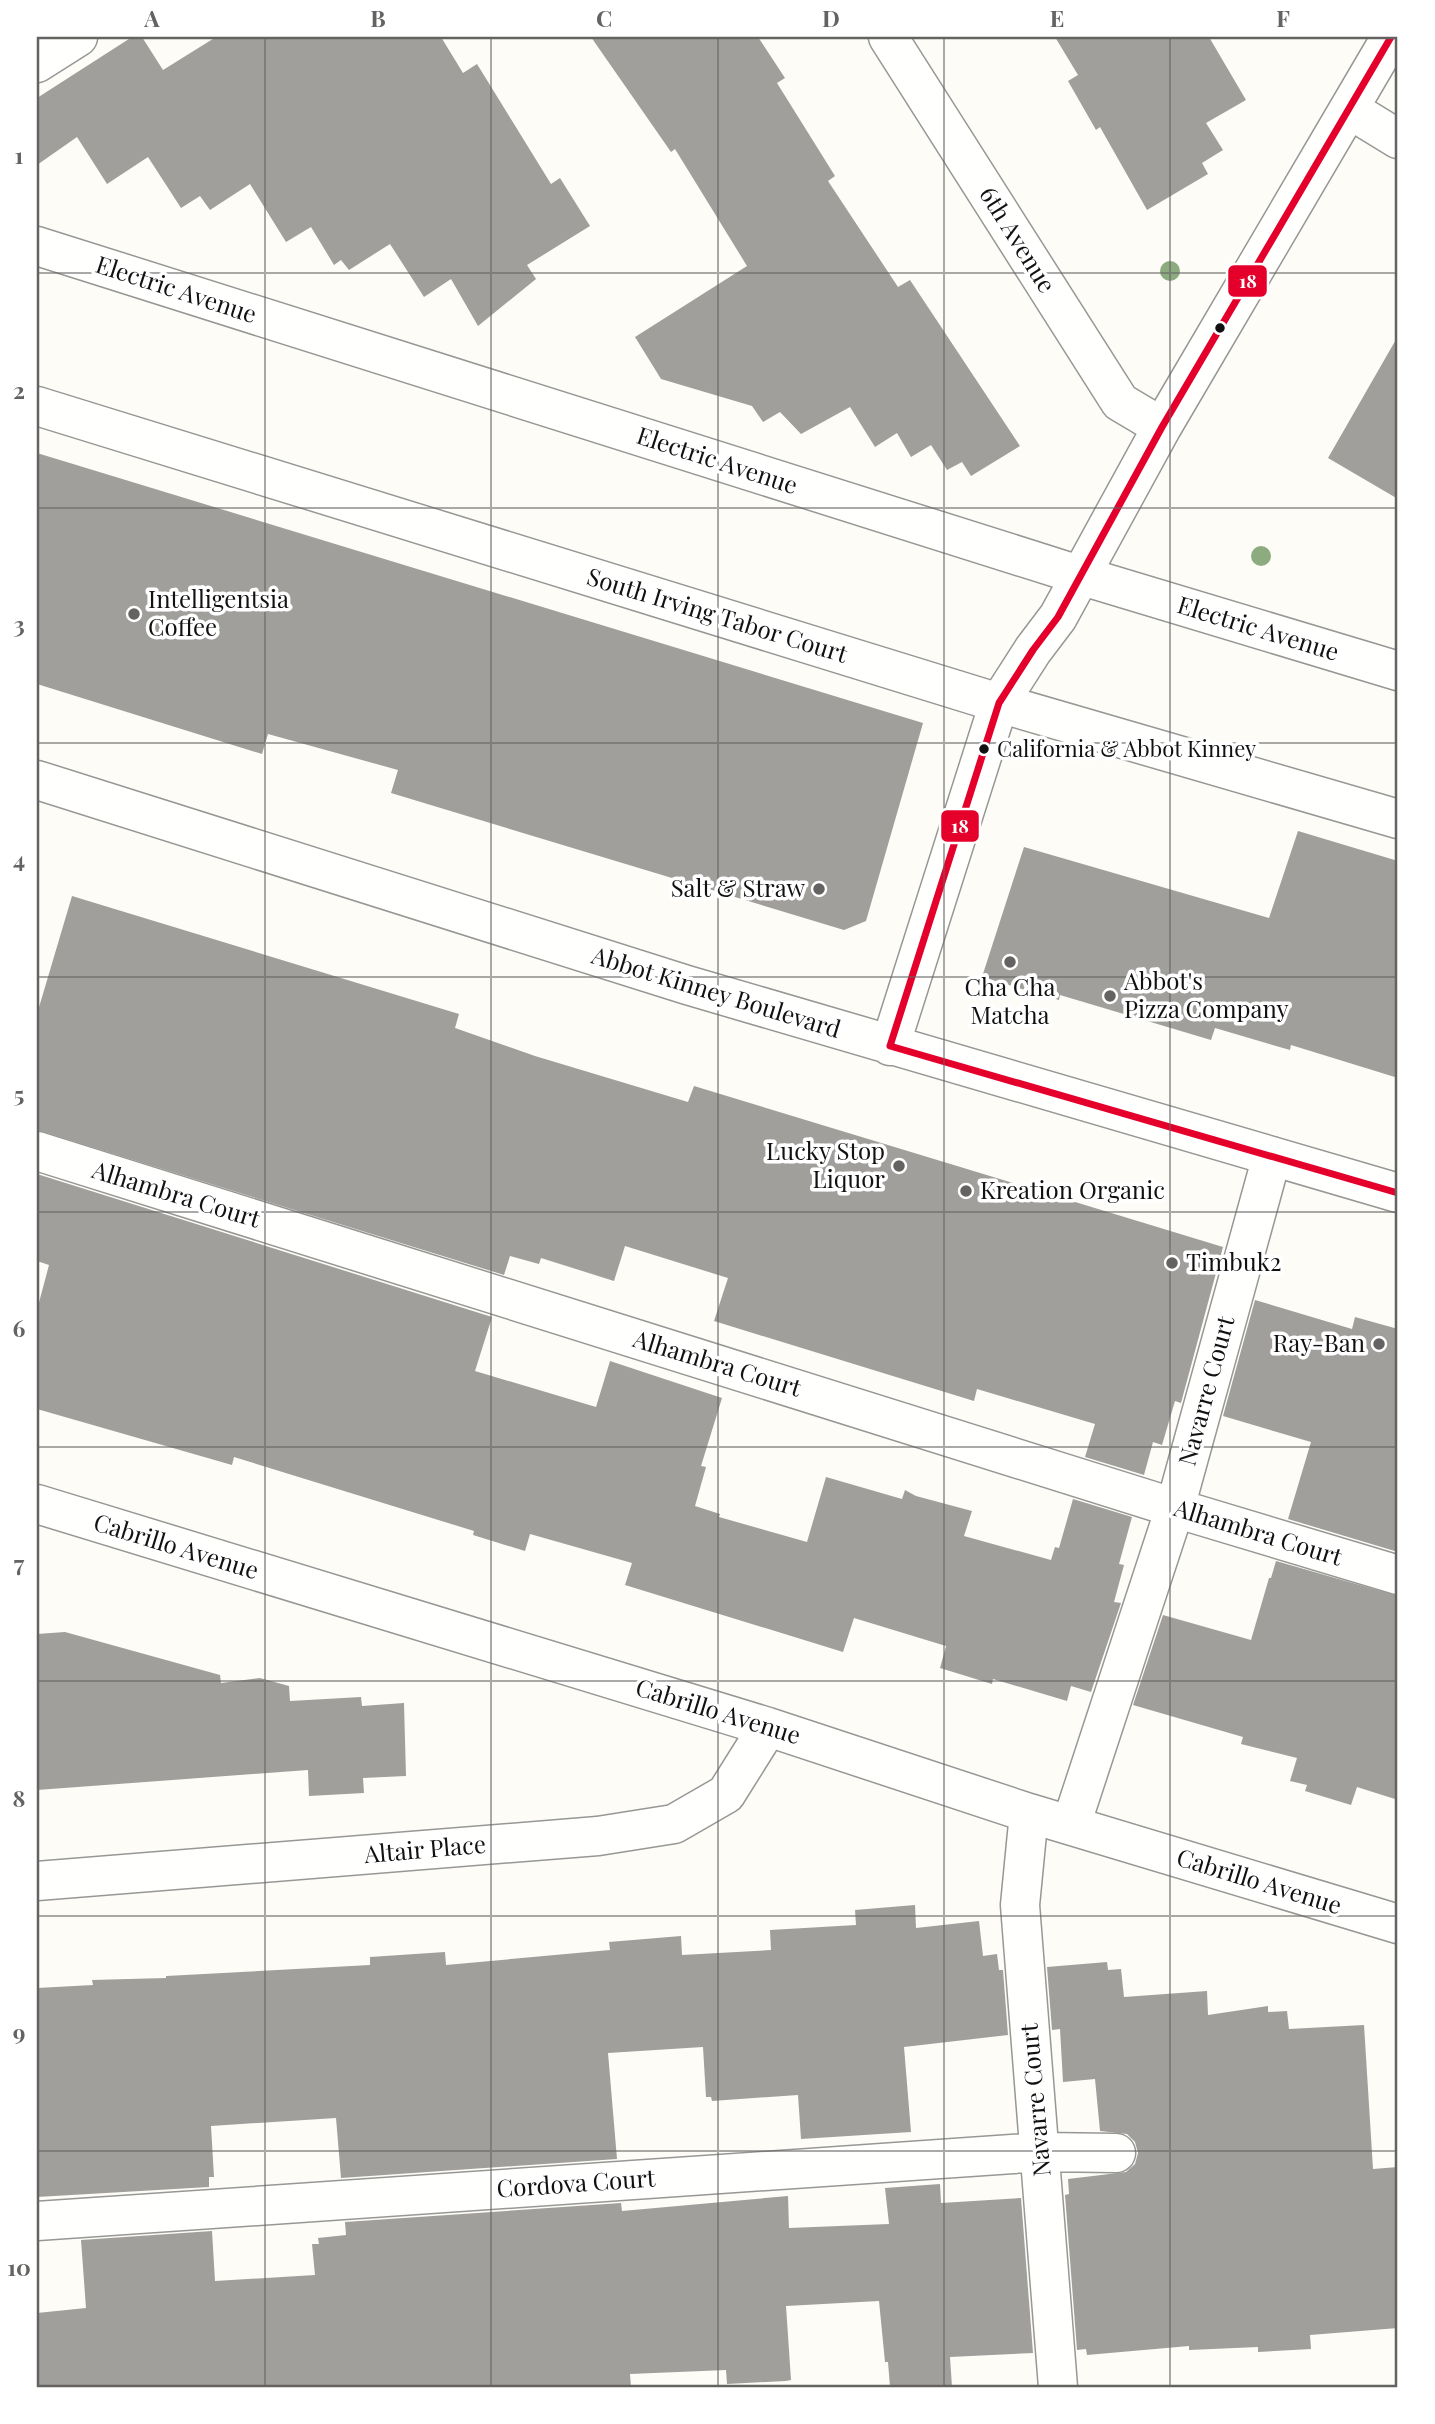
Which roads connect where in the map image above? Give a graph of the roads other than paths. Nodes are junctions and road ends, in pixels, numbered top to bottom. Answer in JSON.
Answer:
{"nodes":[{"id":1,"x":78,"y":37,"type":"edge"},
{"id":2,"x":888,"y":37,"type":"edge"},
{"id":3,"x":1391,"y":37,"type":"edge"},
{"id":4,"x":37,"y":63,"type":"edge"},
{"id":5,"x":1349,"y":109,"type":"junction"},
{"id":6,"x":1398,"y":139,"type":"edge"},
{"id":7,"x":37,"y":246,"type":"edge"},
{"id":8,"x":37,"y":406,"type":"edge"},
{"id":9,"x":1162,"y":427,"type":"junction"},
{"id":10,"x":1079,"y":575,"type":"junction"},
{"id":11,"x":1398,"y":671,"type":"edge"},
{"id":12,"x":999,"y":703,"type":"junction"},
{"id":13,"x":39,"y":789,"type":"edge"},
{"id":14,"x":1398,"y":819,"type":"edge"},
{"id":15,"x":890,"y":1046,"type":"junction"},
{"id":16,"x":37,"y":1151,"type":"edge"},
{"id":17,"x":1272,"y":1156,"type":"junction"},
{"id":18,"x":1398,"y":1193,"type":"edge"},
{"id":19,"x":37,"y":1504,"type":"edge"},
{"id":20,"x":1175,"y":1508,"type":"junction"},
{"id":21,"x":1398,"y":1575,"type":"edge"},
{"id":22,"x":768,"y":1727,"type":"junction"},
{"id":23,"x":1029,"y":1813,"type":"junction"},
{"id":24,"x":1070,"y":1825,"type":"junction"},
{"id":25,"x":37,"y":1881,"type":"edge"},
{"id":26,"x":1398,"y":1924,"type":"edge"},
{"id":27,"x":1041,"y":2152,"type":"junction"},
{"id":28,"x":1116,"y":2153,"type":"dead end"},
{"id":29,"x":37,"y":2221,"type":"edge"},
{"id":30,"x":1058,"y":2387,"type":"edge"}],
"edges":[{"from":1,"to":4,"type":"street"},
{"from":2,"to":9,"type":"street","name":"6th Avenue"},
{"from":3,"to":5,"type":"street"},
{"from":5,"to":6,"type":"street"},
{"from":5,"to":9,"type":"street"},
{"from":7,"to":10,"type":"street","name":"Electric Avenue"},
{"from":8,"to":12,"type":"street","name":"South Irving Tabor Court"},
{"from":9,"to":10,"type":"street"},
{"from":10,"to":11,"type":"street","name":"Electric Avenue"},
{"from":10,"to":12,"type":"street"},
{"from":12,"to":14,"type":"street","name":"South Irving Tabor Court"},
{"from":12,"to":15,"type":"street"},
{"from":13,"to":15,"type":"street","name":"Abbot Kinney Boulevard"},
{"from":15,"to":17,"type":"street","name":"Abbot Kinney Boulevard"},
{"from":16,"to":20,"type":"street","name":"Alhambra Court"},
{"from":17,"to":18,"type":"street","name":"Abbot Kinney Boulevard"},
{"from":17,"to":20,"type":"street","name":"Navarre Court"},
{"from":19,"to":22,"type":"street","name":"Cabrillo Avenue"},
{"from":20,"to":21,"type":"street","name":"Alhambra Court"},
{"from":20,"to":24,"type":"street","name":"Navarre Court"},
{"from":22,"to":23,"type":"street","name":"Cabrillo Avenue"},
{"from":22,"to":25,"type":"street","name":"Altair Place"},
{"from":23,"to":24,"type":"street","name":"Cabrillo Avenue"},
{"from":23,"to":27,"type":"street","name":"Navarre Court"},
{"from":24,"to":26,"type":"street","name":"Cabrillo Avenue"},
{"from":27,"to":28,"type":"street","name":"Cordova Court"},
{"from":27,"to":29,"type":"street","name":"Cordova Court"},
{"from":27,"to":30,"type":"street","name":"Navarre Court"}]}
